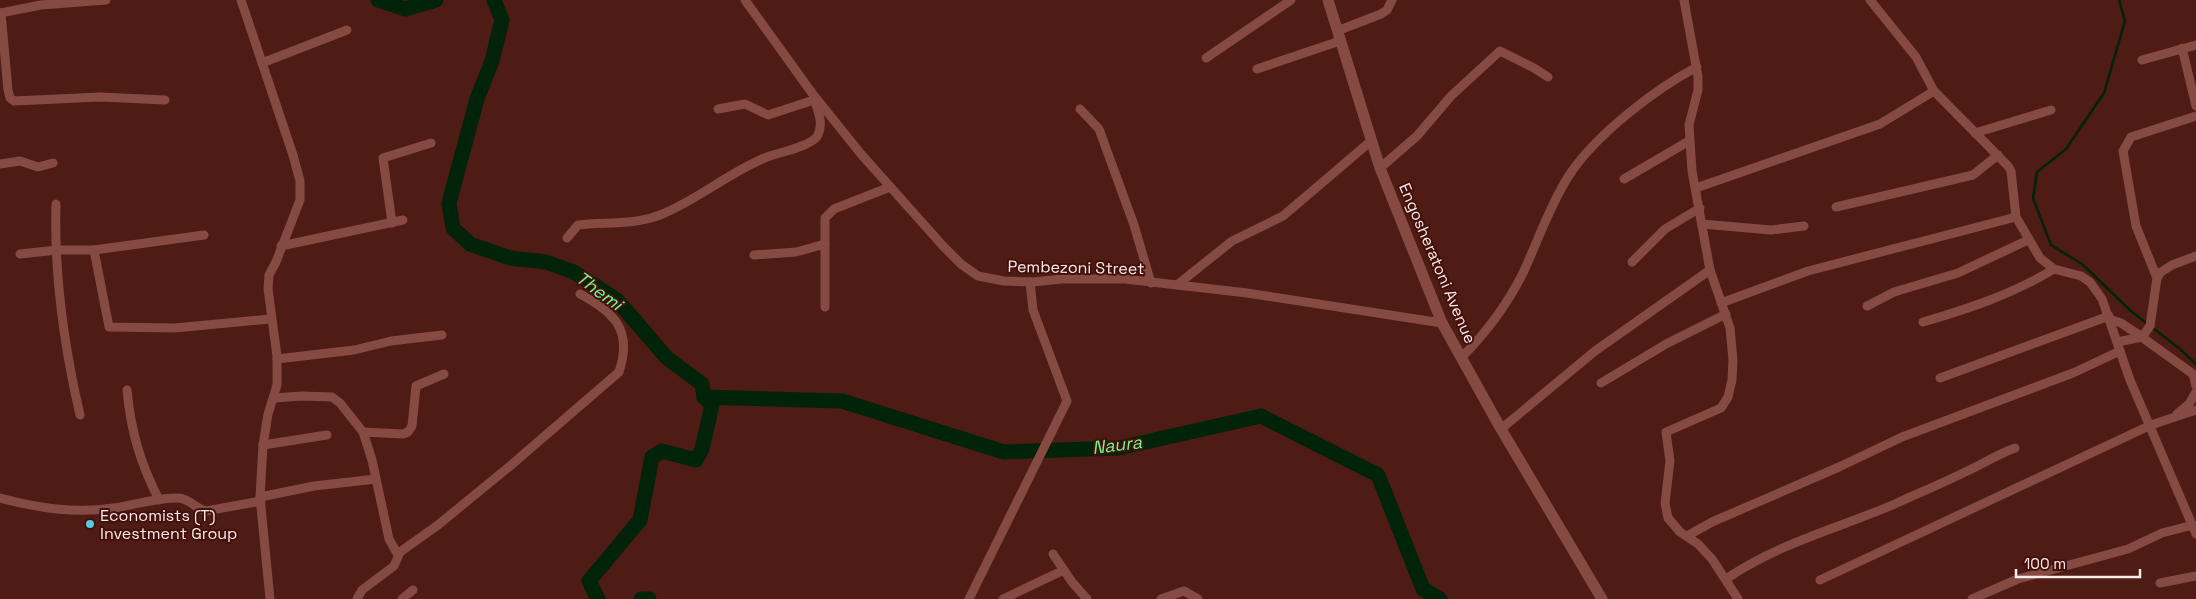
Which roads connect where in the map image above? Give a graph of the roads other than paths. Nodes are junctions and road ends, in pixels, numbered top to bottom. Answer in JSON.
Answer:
{"nodes":[{"id":1,"x":106,"y":0,"type":"edge"},
{"id":2,"x":241,"y":0,"type":"edge"},
{"id":3,"x":746,"y":0,"type":"edge"},
{"id":4,"x":1291,"y":0,"type":"edge"},
{"id":5,"x":1328,"y":0,"type":"edge"},
{"id":6,"x":1392,"y":0,"type":"edge"},
{"id":7,"x":1684,"y":0,"type":"edge"},
{"id":8,"x":1870,"y":0,"type":"edge"},
{"id":9,"x":0,"y":13,"type":"edge"},
{"id":10,"x":347,"y":30,"type":"dead end"},
{"id":11,"x":1339,"y":36,"type":"junction"},
{"id":12,"x":2196,"y":45,"type":"edge"},
{"id":13,"x":2182,"y":48,"type":"junction"},
{"id":14,"x":1206,"y":58,"type":"dead end"},
{"id":15,"x":2142,"y":60,"type":"dead end"},
{"id":16,"x":262,"y":63,"type":"junction"},
{"id":17,"x":2,"y":65,"type":"edge"},
{"id":18,"x":1697,"y":67,"type":"junction"},
{"id":19,"x":1256,"y":68,"type":"dead end"},
{"id":20,"x":1548,"y":78,"type":"dead end"},
{"id":21,"x":1934,"y":91,"type":"junction"},
{"id":22,"x":813,"y":96,"type":"junction"},
{"id":23,"x":165,"y":100,"type":"dead end"},
{"id":24,"x":2196,"y":106,"type":"edge"},
{"id":25,"x":718,"y":109,"type":"dead end"},
{"id":26,"x":1080,"y":109,"type":"dead end"},
{"id":27,"x":2051,"y":110,"type":"dead end"},
{"id":28,"x":2196,"y":116,"type":"edge"},
{"id":29,"x":1975,"y":133,"type":"junction"},
{"id":30,"x":1371,"y":141,"type":"junction"},
{"id":31,"x":1689,"y":141,"type":"junction"},
{"id":32,"x":431,"y":143,"type":"dead end"},
{"id":33,"x":1998,"y":155,"type":"junction"},
{"id":34,"x":0,"y":164,"type":"edge"},
{"id":35,"x":53,"y":164,"type":"dead end"},
{"id":36,"x":1380,"y":168,"type":"junction"},
{"id":37,"x":1624,"y":179,"type":"dead end"},
{"id":38,"x":890,"y":187,"type":"junction"},
{"id":39,"x":1696,"y":188,"type":"junction"},
{"id":40,"x":56,"y":204,"type":"dead end"},
{"id":41,"x":1836,"y":207,"type":"dead end"},
{"id":42,"x":1700,"y":208,"type":"junction"},
{"id":43,"x":2016,"y":216,"type":"junction"},
{"id":44,"x":403,"y":220,"type":"dead end"},
{"id":45,"x":392,"y":223,"type":"junction"},
{"id":46,"x":1702,"y":224,"type":"junction"},
{"id":47,"x":1804,"y":226,"type":"dead end"},
{"id":48,"x":204,"y":235,"type":"dead end"},
{"id":49,"x":567,"y":238,"type":"dead end"},
{"id":50,"x":2028,"y":240,"type":"junction"},
{"id":51,"x":825,"y":244,"type":"junction"},
{"id":52,"x":281,"y":246,"type":"junction"},
{"id":53,"x":57,"y":250,"type":"junction"},
{"id":54,"x":94,"y":250,"type":"junction"},
{"id":55,"x":20,"y":254,"type":"dead end"},
{"id":56,"x":754,"y":255,"type":"dead end"},
{"id":57,"x":2196,"y":256,"type":"edge"},
{"id":58,"x":1632,"y":262,"type":"dead end"},
{"id":59,"x":2054,"y":269,"type":"junction"},
{"id":60,"x":1710,"y":270,"type":"junction"},
{"id":61,"x":2157,"y":278,"type":"junction"},
{"id":62,"x":1030,"y":282,"type":"junction"},
{"id":63,"x":1151,"y":283,"type":"junction"},
{"id":64,"x":1177,"y":285,"type":"junction"},
{"id":65,"x":580,"y":294,"type":"dead end"},
{"id":66,"x":1721,"y":303,"type":"junction"},
{"id":67,"x":1867,"y":306,"type":"dead end"},
{"id":68,"x":825,"y":307,"type":"dead end"},
{"id":69,"x":1726,"y":314,"type":"junction"},
{"id":70,"x":2109,"y":318,"type":"junction"},
{"id":71,"x":270,"y":319,"type":"junction"},
{"id":72,"x":1923,"y":322,"type":"dead end"},
{"id":73,"x":1442,"y":323,"type":"junction"},
{"id":74,"x":442,"y":335,"type":"dead end"},
{"id":75,"x":2142,"y":337,"type":"junction"},
{"id":76,"x":2119,"y":347,"type":"junction"},
{"id":77,"x":1461,"y":358,"type":"junction"},
{"id":78,"x":277,"y":359,"type":"junction"},
{"id":79,"x":444,"y":374,"type":"dead end"},
{"id":80,"x":1940,"y":378,"type":"dead end"},
{"id":81,"x":1601,"y":383,"type":"dead end"},
{"id":82,"x":2196,"y":386,"type":"edge"},
{"id":83,"x":127,"y":390,"type":"dead end"},
{"id":84,"x":2196,"y":392,"type":"edge"},
{"id":85,"x":274,"y":398,"type":"junction"},
{"id":86,"x":2196,"y":410,"type":"edge"},
{"id":87,"x":80,"y":414,"type":"dead end"},
{"id":88,"x":2169,"y":420,"type":"junction"},
{"id":89,"x":2151,"y":425,"type":"junction"},
{"id":90,"x":1501,"y":429,"type":"junction"},
{"id":91,"x":362,"y":432,"type":"junction"},
{"id":92,"x":327,"y":435,"type":"dead end"},
{"id":93,"x":263,"y":445,"type":"junction"},
{"id":94,"x":2014,"y":448,"type":"dead end"},
{"id":95,"x":376,"y":478,"type":"junction"},
{"id":96,"x":0,"y":498,"type":"edge"},
{"id":97,"x":260,"y":499,"type":"junction"},
{"id":98,"x":159,"y":500,"type":"junction"},
{"id":99,"x":2193,"y":525,"type":"junction"},
{"id":100,"x":2196,"y":534,"type":"edge"},
{"id":101,"x":1687,"y":536,"type":"junction"},
{"id":102,"x":1053,"y":554,"type":"dead end"},
{"id":103,"x":398,"y":555,"type":"junction"},
{"id":104,"x":1064,"y":570,"type":"junction"},
{"id":105,"x":2196,"y":576,"type":"edge"},
{"id":106,"x":1726,"y":579,"type":"junction"},
{"id":107,"x":1820,"y":580,"type":"dead end"},
{"id":108,"x":2160,"y":584,"type":"dead end"},
{"id":109,"x":413,"y":590,"type":"dead end"},
{"id":110,"x":1734,"y":598,"type":"edge"},
{"id":111,"x":270,"y":599,"type":"edge"},
{"id":112,"x":357,"y":599,"type":"edge"},
{"id":113,"x":402,"y":599,"type":"edge"},
{"id":114,"x":969,"y":599,"type":"edge"},
{"id":115,"x":1003,"y":599,"type":"edge"},
{"id":116,"x":1087,"y":599,"type":"edge"},
{"id":117,"x":1161,"y":599,"type":"edge"},
{"id":118,"x":1198,"y":599,"type":"edge"},
{"id":119,"x":1602,"y":599,"type":"edge"},
{"id":120,"x":1972,"y":599,"type":"edge"}],
"edges":[{"from":1,"to":9,"type":"street"},
{"from":2,"to":16,"type":"street"},
{"from":3,"to":22,"type":"street","name":"Pembezoni Street"},
{"from":4,"to":14,"type":"street"},
{"from":5,"to":11,"type":"street","name":"Engosheratoni Avenue"},
{"from":6,"to":11,"type":"street"},
{"from":7,"to":18,"type":"street"},
{"from":8,"to":21,"type":"street"},
{"from":9,"to":17,"type":"street"},
{"from":10,"to":16,"type":"street"},
{"from":11,"to":19,"type":"street"},
{"from":11,"to":30,"type":"street","name":"Engosheratoni Avenue"},
{"from":12,"to":13,"type":"street"},
{"from":13,"to":15,"type":"street"},
{"from":13,"to":24,"type":"street"},
{"from":16,"to":52,"type":"street"},
{"from":17,"to":23,"type":"street"},
{"from":18,"to":31,"type":"street"},
{"from":18,"to":77,"type":"street"},
{"from":20,"to":36,"type":"street"},
{"from":21,"to":29,"type":"street"},
{"from":21,"to":39,"type":"street"},
{"from":22,"to":25,"type":"street"},
{"from":22,"to":38,"type":"street","name":"Pembezoni Street"},
{"from":22,"to":49,"type":"street"},
{"from":26,"to":63,"type":"street"},
{"from":27,"to":29,"type":"street"},
{"from":28,"to":61,"type":"street"},
{"from":29,"to":33,"type":"street"},
{"from":30,"to":36,"type":"street","name":"Engosheratoni Avenue"},
{"from":30,"to":64,"type":"street"},
{"from":31,"to":37,"type":"street"},
{"from":31,"to":39,"type":"street"},
{"from":32,"to":45,"type":"street"},
{"from":33,"to":41,"type":"street"},
{"from":33,"to":43,"type":"street"},
{"from":34,"to":35,"type":"street"},
{"from":36,"to":73,"type":"street","name":"Engosheratoni Avenue"},
{"from":38,"to":51,"type":"street"},
{"from":38,"to":62,"type":"street","name":"Pembezoni Street"},
{"from":39,"to":42,"type":"street"},
{"from":40,"to":53,"type":"street"},
{"from":42,"to":46,"type":"street"},
{"from":42,"to":58,"type":"street"},
{"from":43,"to":50,"type":"street"},
{"from":43,"to":66,"type":"street"},
{"from":44,"to":45,"type":"street"},
{"from":45,"to":52,"type":"street"},
{"from":46,"to":47,"type":"street"},
{"from":46,"to":60,"type":"street"},
{"from":48,"to":54,"type":"street"},
{"from":50,"to":59,"type":"street"},
{"from":50,"to":67,"type":"street"},
{"from":51,"to":56,"type":"street"},
{"from":51,"to":68,"type":"street"},
{"from":52,"to":71,"type":"street"},
{"from":53,"to":54,"type":"street"},
{"from":53,"to":55,"type":"street"},
{"from":53,"to":87,"type":"street"},
{"from":54,"to":71,"type":"street"},
{"from":57,"to":61,"type":"street"},
{"from":59,"to":70,"type":"street"},
{"from":59,"to":72,"type":"street"},
{"from":60,"to":66,"type":"street"},
{"from":60,"to":90,"type":"street"},
{"from":61,"to":75,"type":"street"},
{"from":62,"to":63,"type":"street","name":"Pembezoni Street"},
{"from":62,"to":114,"type":"street"},
{"from":63,"to":64,"type":"street","name":"Pembezoni Street"},
{"from":64,"to":73,"type":"street","name":"Pembezoni Street"},
{"from":65,"to":103,"type":"street"},
{"from":66,"to":69,"type":"street"},
{"from":69,"to":81,"type":"street"},
{"from":69,"to":101,"type":"street"},
{"from":70,"to":75,"type":"street"},
{"from":70,"to":76,"type":"street"},
{"from":70,"to":80,"type":"street"},
{"from":71,"to":78,"type":"street"},
{"from":73,"to":77,"type":"street","name":"Engosheratoni Avenue"},
{"from":74,"to":78,"type":"street"},
{"from":75,"to":76,"type":"street"},
{"from":75,"to":82,"type":"street"},
{"from":76,"to":89,"type":"street"},
{"from":76,"to":101,"type":"street"},
{"from":77,"to":90,"type":"street","name":"Engosheratoni Avenue"},
{"from":78,"to":85,"type":"street"},
{"from":79,"to":91,"type":"street"},
{"from":83,"to":98,"type":"street"},
{"from":84,"to":88,"type":"street"},
{"from":85,"to":91,"type":"street"},
{"from":85,"to":93,"type":"street"},
{"from":86,"to":88,"type":"street"},
{"from":88,"to":89,"type":"street"},
{"from":89,"to":99,"type":"street"},
{"from":89,"to":107,"type":"street"},
{"from":90,"to":119,"type":"street","name":"Engosheratoni Avenue"},
{"from":91,"to":95,"type":"street"},
{"from":92,"to":93,"type":"street"},
{"from":93,"to":97,"type":"street"},
{"from":94,"to":106,"type":"street"},
{"from":95,"to":97,"type":"street"},
{"from":95,"to":103,"type":"street"},
{"from":96,"to":98,"type":"street"},
{"from":97,"to":98,"type":"street"},
{"from":97,"to":111,"type":"street"},
{"from":99,"to":100,"type":"street"},
{"from":99,"to":120,"type":"street"},
{"from":101,"to":106,"type":"street"},
{"from":102,"to":104,"type":"street"},
{"from":103,"to":112,"type":"street"},
{"from":104,"to":115,"type":"street"},
{"from":104,"to":116,"type":"street"},
{"from":105,"to":108,"type":"street"},
{"from":106,"to":110,"type":"street"},
{"from":109,"to":113,"type":"street"},
{"from":117,"to":118,"type":"street"}]}
